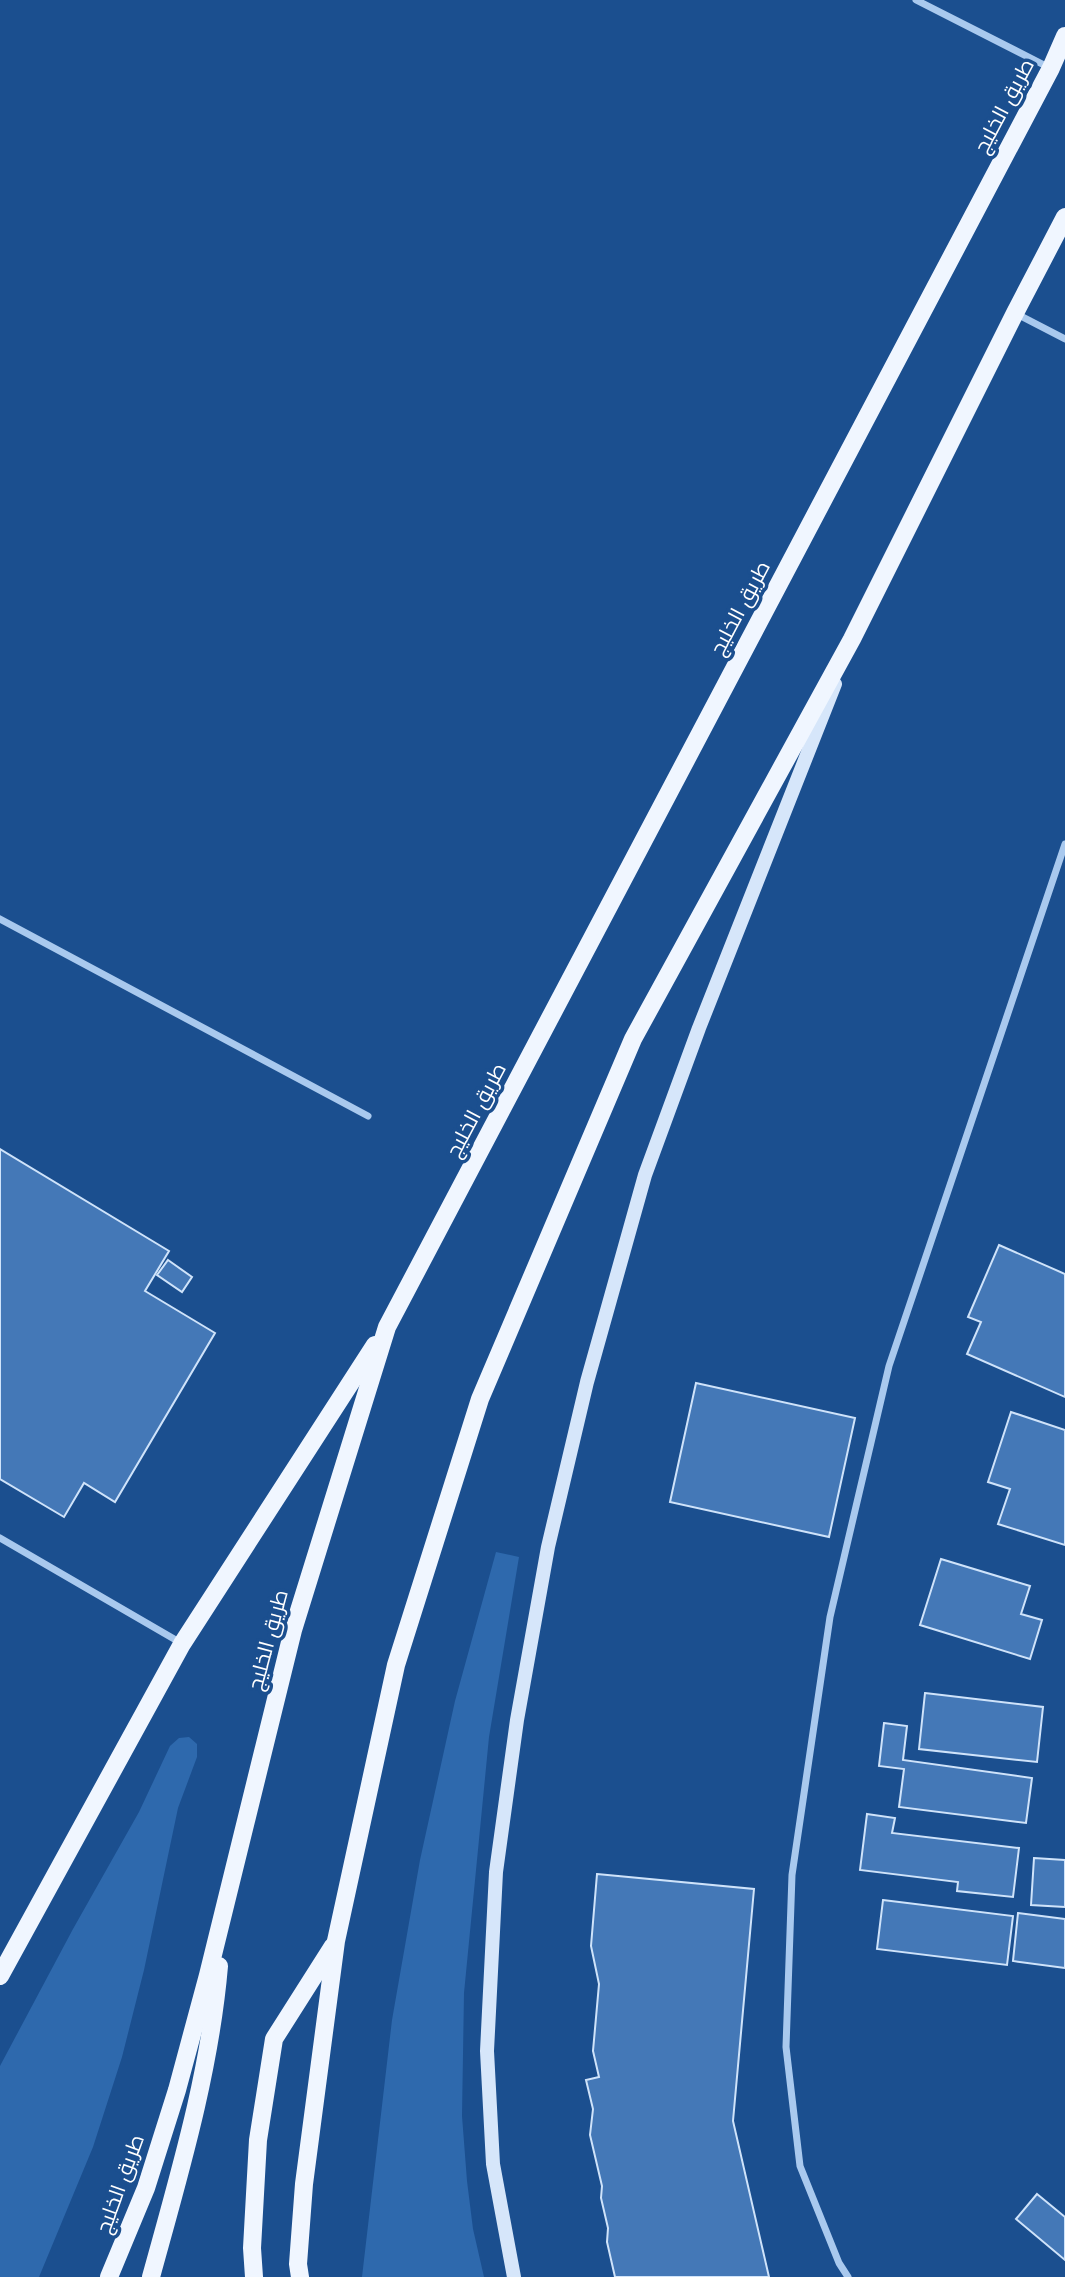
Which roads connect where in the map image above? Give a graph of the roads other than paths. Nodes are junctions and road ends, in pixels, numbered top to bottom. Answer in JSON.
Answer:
{"nodes":[{"id":1,"x":916,"y":0,"type":"edge"},
{"id":2,"x":1065,"y":36,"type":"edge"},
{"id":3,"x":1051,"y":68,"type":"junction"},
{"id":4,"x":1065,"y":217,"type":"edge"},
{"id":5,"x":1014,"y":313,"type":"junction"},
{"id":6,"x":1065,"y":340,"type":"edge"},
{"id":7,"x":852,"y":639,"type":"junction"},
{"id":8,"x":1065,"y":844,"type":"edge"},
{"id":9,"x":1062,"y":862,"type":"edge"},
{"id":10,"x":0,"y":919,"type":"edge"},
{"id":11,"x":368,"y":1116,"type":"dead end"},
{"id":12,"x":387,"y":1327,"type":"junction"},
{"id":13,"x":0,"y":1538,"type":"edge"},
{"id":14,"x":182,"y":1644,"type":"junction"},
{"id":15,"x":225,"y":1907,"type":"junction"},
{"id":16,"x":336,"y":1941,"type":"junction"},
{"id":17,"x":0,"y":1976,"type":"edge"},
{"id":18,"x":108,"y":2277,"type":"edge"},
{"id":19,"x":151,"y":2277,"type":"edge"},
{"id":20,"x":254,"y":2277,"type":"edge"},
{"id":21,"x":300,"y":2277,"type":"edge"},
{"id":22,"x":514,"y":2277,"type":"edge"},
{"id":23,"x":848,"y":2277,"type":"edge"}],
"edges":[{"from":1,"to":3,"type":"street"},
{"from":2,"to":3,"type":"main road","name":"طريق الخليج"},
{"from":3,"to":12,"type":"main road","name":"طريق الخليج"},
{"from":4,"to":5,"type":"main road"},
{"from":5,"to":6,"type":"street"},
{"from":5,"to":7,"type":"main road"},
{"from":7,"to":16,"type":"main road"},
{"from":7,"to":22,"type":"main road"},
{"from":8,"to":9,"type":"street"},
{"from":9,"to":23,"type":"street"},
{"from":10,"to":11,"type":"street"},
{"from":12,"to":14,"type":"main road"},
{"from":12,"to":15,"type":"main road","name":"طريق الخليج"},
{"from":13,"to":14,"type":"street"},
{"from":14,"to":17,"type":"main road"},
{"from":15,"to":18,"type":"main road","name":"طريق الخليج"},
{"from":15,"to":19,"type":"main road"},
{"from":16,"to":20,"type":"main road"},
{"from":16,"to":21,"type":"main road"}]}
